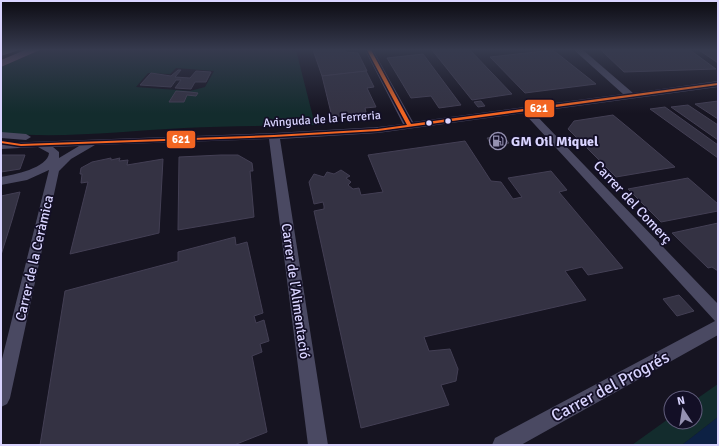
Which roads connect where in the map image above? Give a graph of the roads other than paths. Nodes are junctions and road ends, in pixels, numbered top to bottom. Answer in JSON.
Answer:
{"nodes":[{"id":1,"x":380,"y":71,"type":"edge"},
{"id":2,"x":603,"y":71,"type":"edge"},
{"id":3,"x":718,"y":84,"type":"edge"},
{"id":4,"x":630,"y":94,"type":"junction"},
{"id":5,"x":526,"y":110,"type":"junction"},
{"id":6,"x":409,"y":125,"type":"junction"},
{"id":7,"x":1,"y":135,"type":"edge"},
{"id":8,"x":274,"y":136,"type":"junction"},
{"id":9,"x":98,"y":141,"type":"junction"},
{"id":10,"x":1,"y":142,"type":"edge"},
{"id":11,"x":40,"y":144,"type":"junction"},
{"id":12,"x":21,"y":145,"type":"junction"},
{"id":13,"x":1,"y":146,"type":"edge"},
{"id":14,"x":14,"y":178,"type":"junction"},
{"id":15,"x":1,"y":181,"type":"edge"},
{"id":16,"x":52,"y":182,"type":"junction"},
{"id":17,"x":718,"y":315,"type":"edge"},
{"id":18,"x":718,"y":327,"type":"edge"},
{"id":19,"x":1,"y":398,"type":"edge"},
{"id":20,"x":318,"y":445,"type":"edge"},
{"id":21,"x":502,"y":445,"type":"edge"}],
"edges":[{"from":1,"to":6,"type":"street"},
{"from":2,"to":4,"type":"street"},
{"from":3,"to":4,"type":"street","name":"Avinguda de la Ferreria"},
{"from":4,"to":5,"type":"street","name":"Avinguda de la Ferreria"},
{"from":5,"to":6,"type":"street","name":"Avinguda de la Ferreria"},
{"from":5,"to":17,"type":"street","name":"Carrer del Comerç"},
{"from":6,"to":8,"type":"street","name":"Avinguda de la Ferreria"},
{"from":7,"to":9,"type":"street"},
{"from":8,"to":9,"type":"street","name":"Avinguda de la Ferreria"},
{"from":8,"to":20,"type":"street","name":"Carrer de l'Alimentació"},
{"from":9,"to":11,"type":"street","name":"Avinguda de la Ferreria"},
{"from":9,"to":16,"type":"street","name":"Carrer de la Ceràmica"},
{"from":10,"to":12,"type":"street"},
{"from":11,"to":12,"type":"street","name":"Avinguda de la Ferreria"},
{"from":11,"to":14,"type":"street"},
{"from":12,"to":13,"type":"street"},
{"from":14,"to":15,"type":"street"},
{"from":14,"to":16,"type":"street"},
{"from":16,"to":19,"type":"street","name":"Carrer de la Ceràmica"},
{"from":18,"to":21,"type":"street","name":"Carrer del Progrés"}]}
